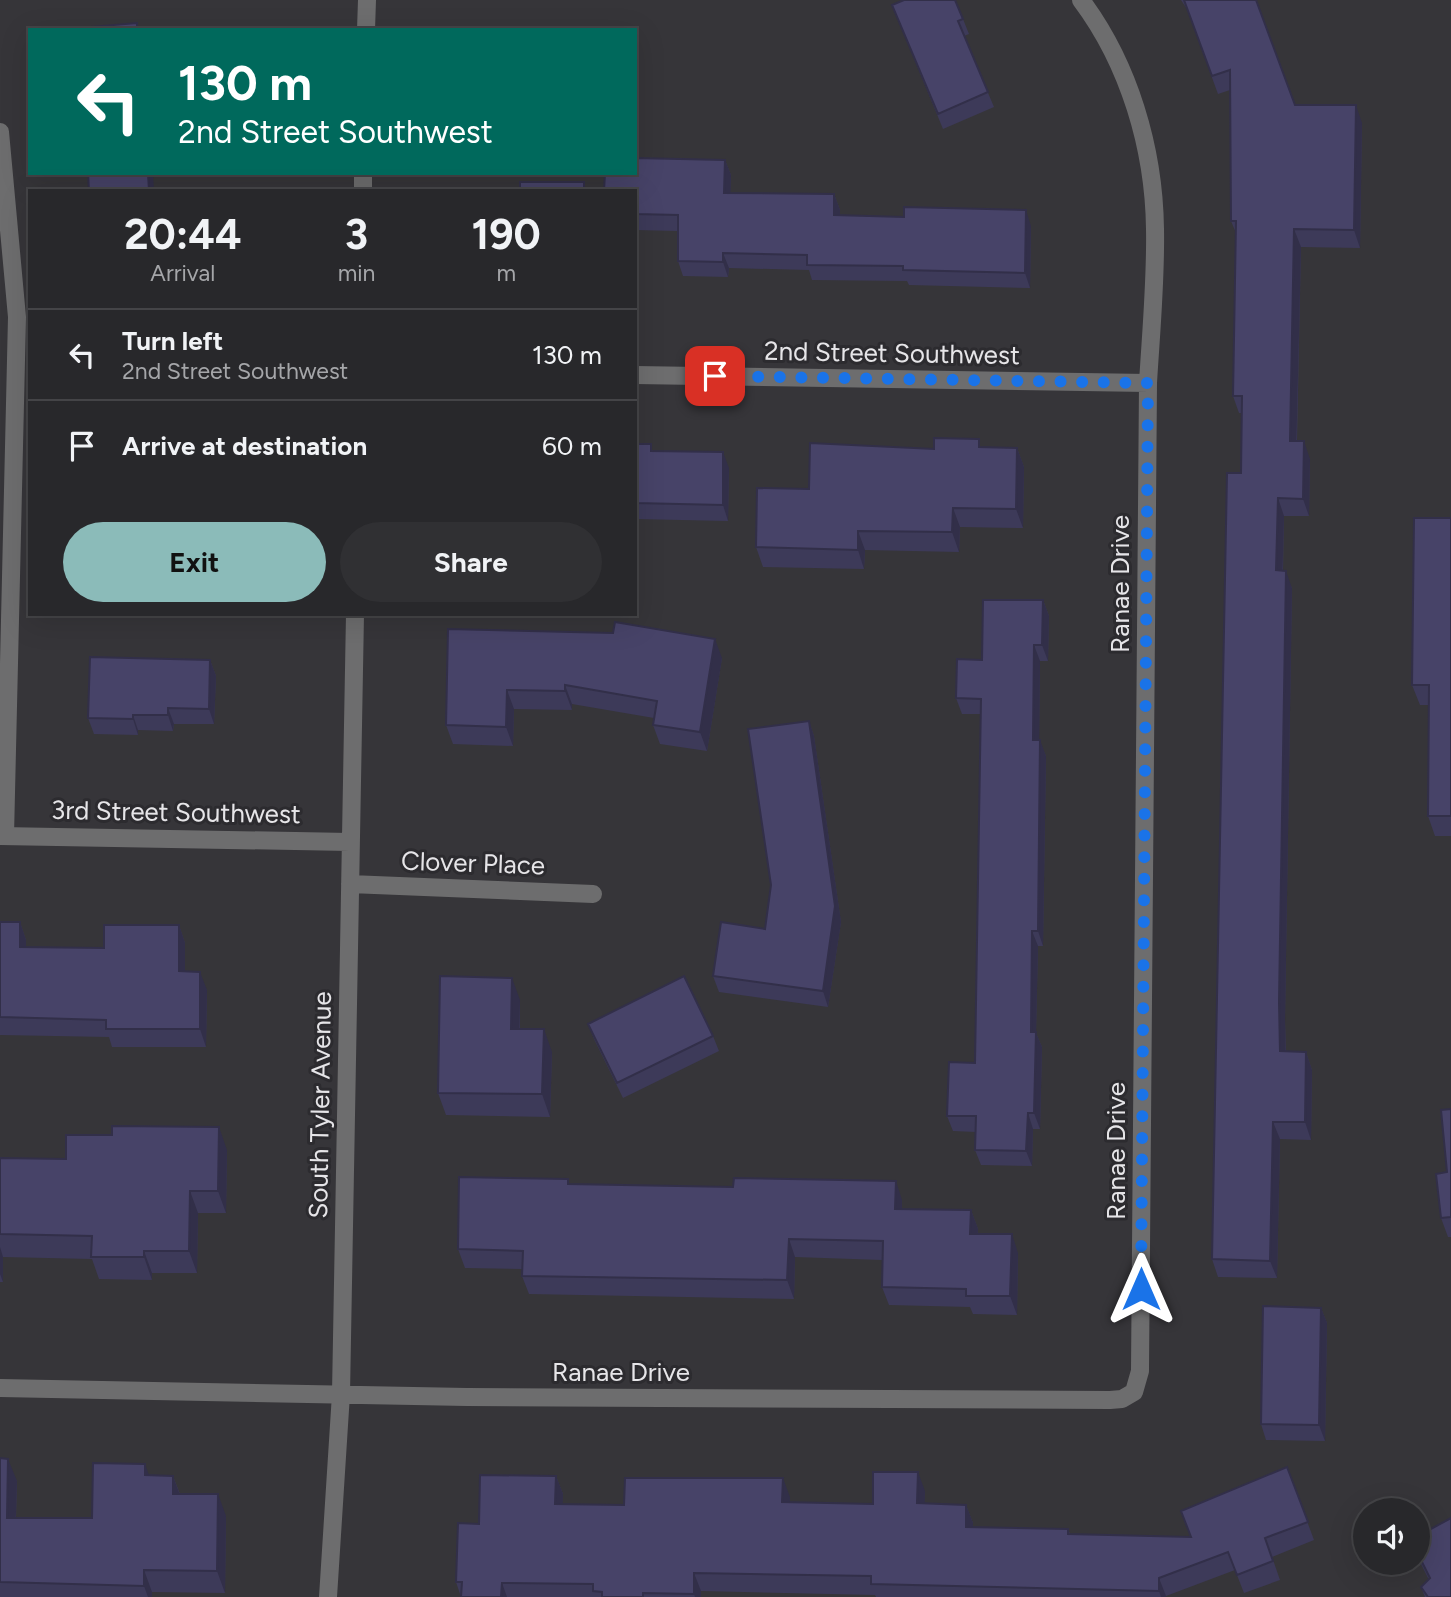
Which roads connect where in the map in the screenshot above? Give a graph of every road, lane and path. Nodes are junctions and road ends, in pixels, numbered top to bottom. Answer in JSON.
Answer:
{"nodes":[{"id":1,"x":367,"y":0,"type":"edge"},
{"id":2,"x":1081,"y":0,"type":"edge"},
{"id":3,"x":366,"y":28,"type":"edge"},
{"id":4,"x":0,"y":132,"type":"edge"},
{"id":5,"x":637,"y":375,"type":"edge"},
{"id":6,"x":1148,"y":383,"type":"junction"},
{"id":7,"x":355,"y":616,"type":"edge"},
{"id":8,"x":2,"y":836,"type":"edge"},
{"id":9,"x":351,"y":842,"type":"junction"},
{"id":10,"x":350,"y":884,"type":"junction"},
{"id":11,"x":593,"y":894,"type":"dead end"},
{"id":12,"x":0,"y":1388,"type":"edge"},
{"id":13,"x":341,"y":1394,"type":"junction"},
{"id":14,"x":328,"y":1597,"type":"edge"}],
"edges":[{"from":1,"to":3,"type":"street"},
{"from":2,"to":6,"type":"street","name":"Ranae Drive"},
{"from":4,"to":8,"type":"street"},
{"from":5,"to":6,"type":"street","name":"2nd Street Southwest"},
{"from":6,"to":13,"type":"street","name":"Ranae Drive"},
{"from":7,"to":9,"type":"street","name":"South Tyler Avenue"},
{"from":8,"to":9,"type":"street","name":"3rd Street Southwest"},
{"from":9,"to":10,"type":"street","name":"South Tyler Avenue"},
{"from":10,"to":11,"type":"street","name":"Clover Place"},
{"from":10,"to":13,"type":"street","name":"South Tyler Avenue"},
{"from":12,"to":13,"type":"street","name":"Ranae Drive"},
{"from":13,"to":14,"type":"street","name":"South Tyler Avenue"}]}
